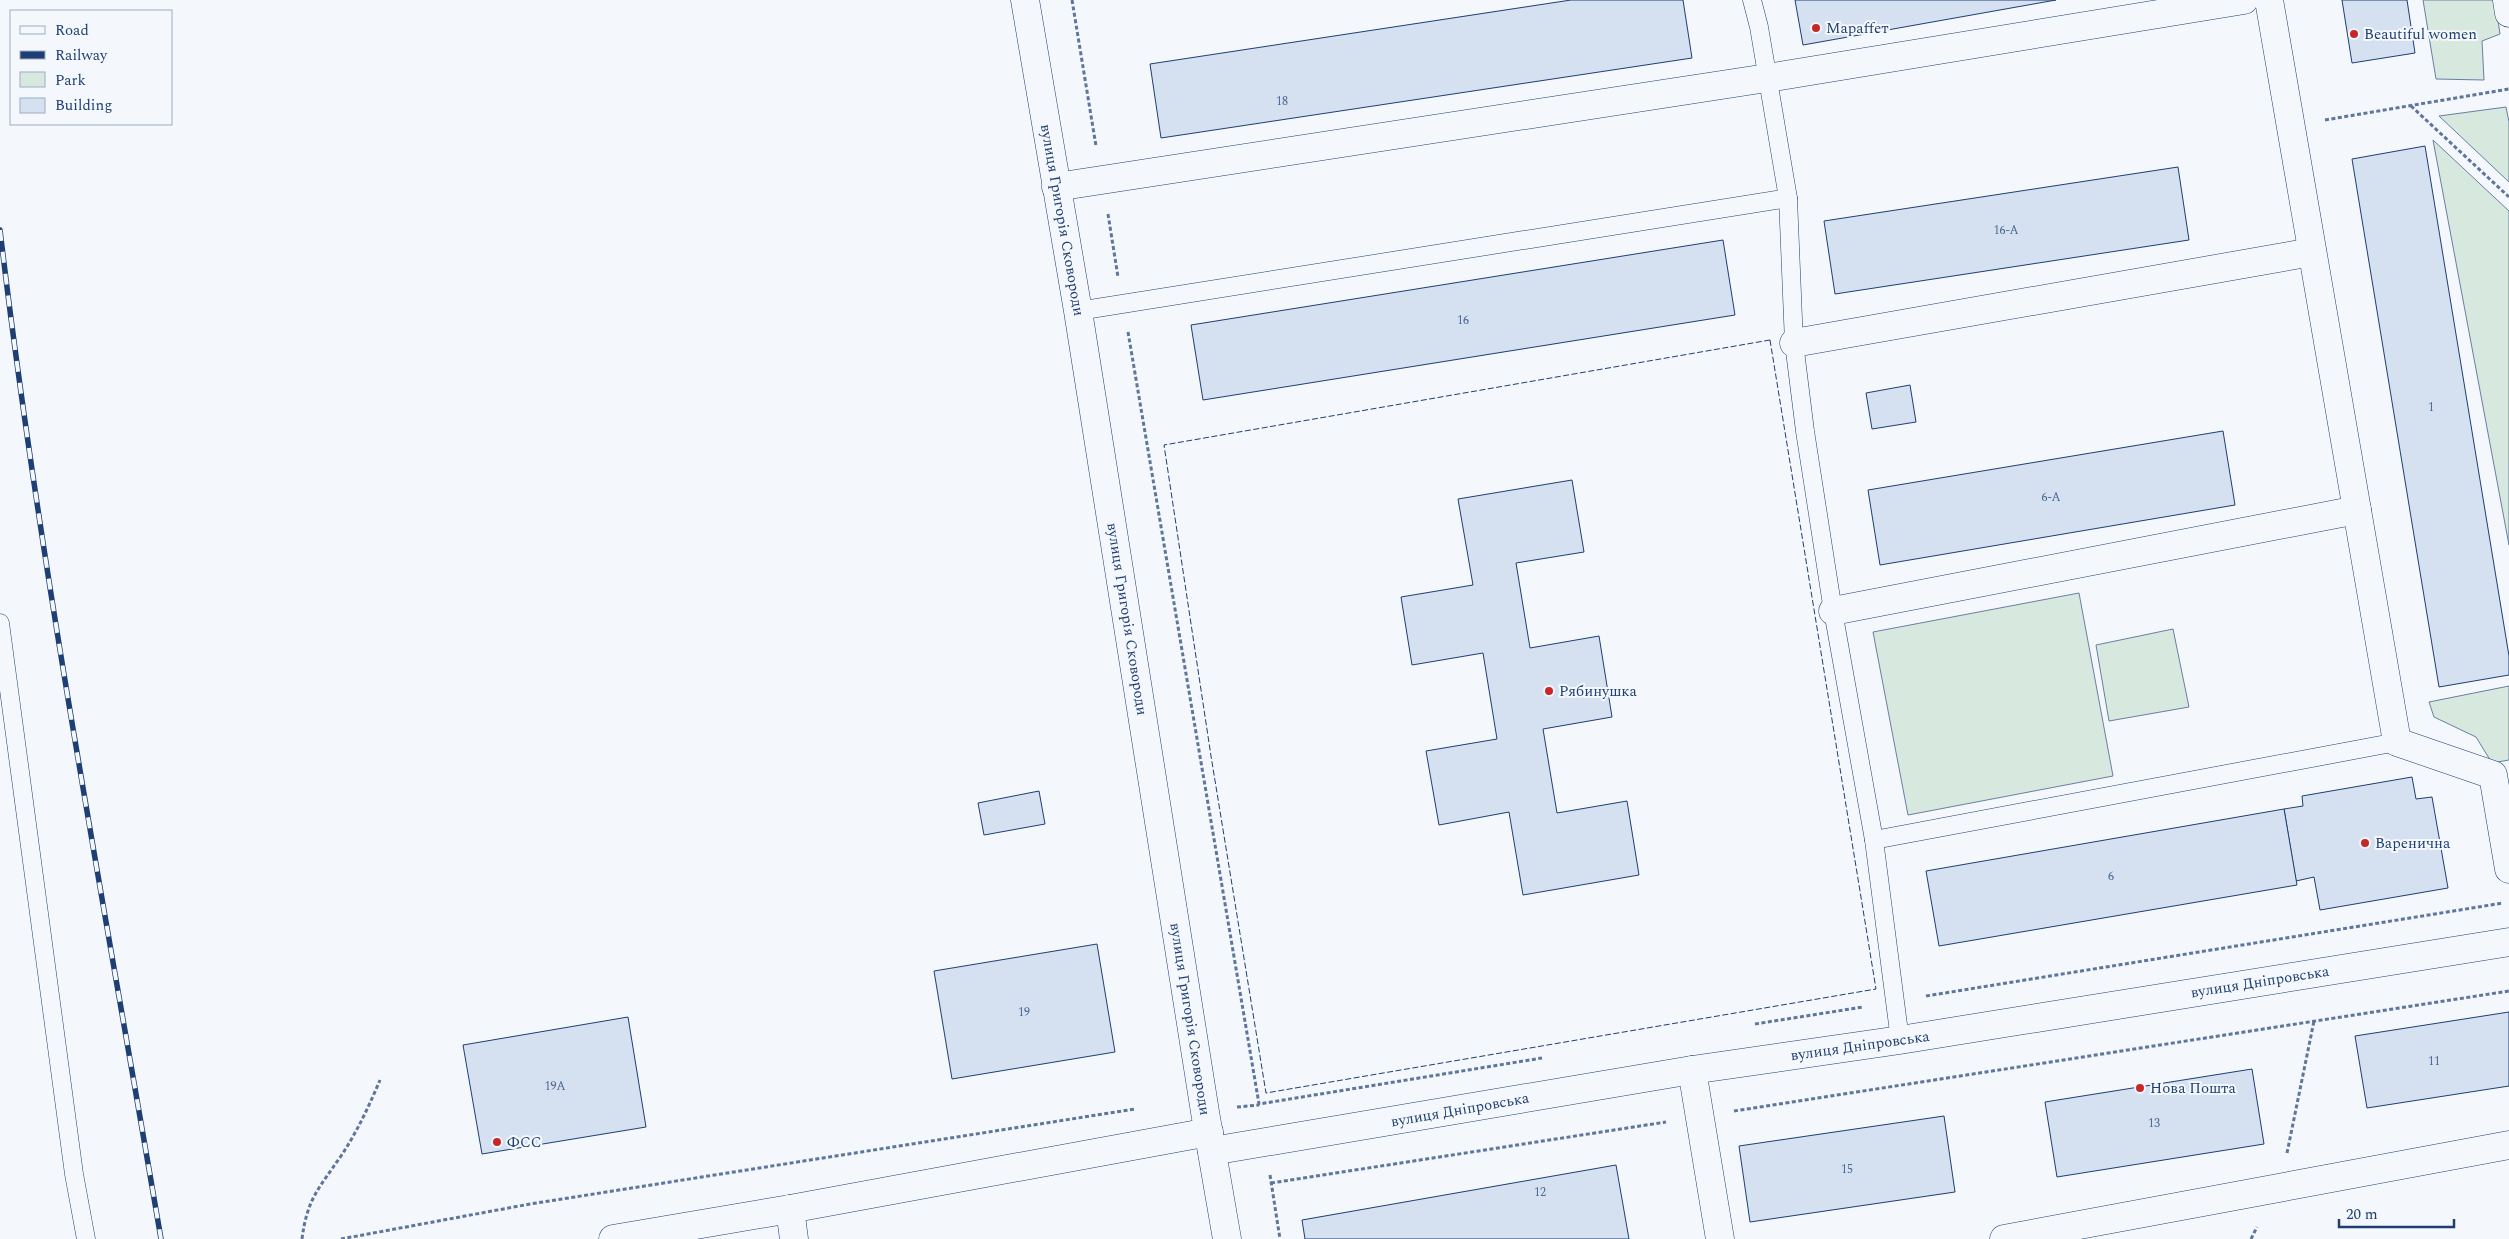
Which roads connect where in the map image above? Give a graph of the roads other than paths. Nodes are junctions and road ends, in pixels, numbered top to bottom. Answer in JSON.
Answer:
{"nodes":[{"id":1,"x":1025,"y":0,"type":"edge"},
{"id":2,"x":1752,"y":0,"type":"edge"},
{"id":3,"x":2244,"y":0,"type":"edge"},
{"id":4,"x":2269,"y":0,"type":"edge"},
{"id":5,"x":2507,"y":0,"type":"edge"},
{"id":6,"x":2509,"y":13,"type":"edge"},
{"id":7,"x":1767,"y":78,"type":"junction"},
{"id":8,"x":1056,"y":187,"type":"junction"},
{"id":9,"x":1788,"y":198,"type":"junction"},
{"id":10,"x":2312,"y":252,"type":"junction"},
{"id":11,"x":1078,"y":311,"type":"junction"},
{"id":12,"x":1794,"y":343,"type":"junction"},
{"id":13,"x":2357,"y":510,"type":"junction"},
{"id":14,"x":1833,"y":611,"type":"junction"},
{"id":15,"x":0,"y":623,"type":"edge"},
{"id":16,"x":2397,"y":742,"type":"junction"},
{"id":17,"x":1874,"y":840,"type":"junction"},
{"id":18,"x":2509,"y":869,"type":"edge"},
{"id":19,"x":2509,"y":942,"type":"edge"},
{"id":20,"x":1900,"y":1040,"type":"junction"},
{"id":21,"x":1692,"y":1070,"type":"junction"},
{"id":22,"x":1210,"y":1141,"type":"junction"},
{"id":23,"x":2509,"y":1145,"type":"edge"},
{"id":24,"x":790,"y":1209,"type":"junction"},
{"id":25,"x":86,"y":1239,"type":"edge"},
{"id":26,"x":614,"y":1239,"type":"edge"},
{"id":27,"x":794,"y":1239,"type":"edge"},
{"id":28,"x":1227,"y":1239,"type":"edge"},
{"id":29,"x":1720,"y":1239,"type":"edge"},
{"id":30,"x":2004,"y":1239,"type":"edge"}],
"edges":[{"from":1,"to":8,"type":"street","name":"вулиця Григорія Сковороди"},
{"from":2,"to":7,"type":"lane"},
{"from":3,"to":7,"type":"street"},
{"from":4,"to":10,"type":"street"},
{"from":5,"to":6,"type":"street"},
{"from":7,"to":8,"type":"street"},
{"from":7,"to":9,"type":"lane"},
{"from":8,"to":11,"type":"street","name":"вулиця Григорія Сковороди"},
{"from":9,"to":11,"type":"lane"},
{"from":9,"to":12,"type":"lane"},
{"from":10,"to":12,"type":"street"},
{"from":10,"to":13,"type":"street"},
{"from":11,"to":22,"type":"street","name":"вулиця Григорія Сковороди"},
{"from":12,"to":14,"type":"lane"},
{"from":13,"to":14,"type":"street"},
{"from":13,"to":16,"type":"street"},
{"from":14,"to":17,"type":"lane"},
{"from":15,"to":25,"type":"lane"},
{"from":16,"to":17,"type":"lane"},
{"from":16,"to":18,"type":"street"},
{"from":17,"to":20,"type":"lane"},
{"from":19,"to":20,"type":"street","name":"вулиця Дніпровська"},
{"from":20,"to":21,"type":"street","name":"вулиця Дніпровська"},
{"from":21,"to":22,"type":"street","name":"вулиця Дніпровська"},
{"from":21,"to":29,"type":"street"},
{"from":22,"to":24,"type":"street","name":"вулиця Дніпровська"},
{"from":22,"to":28,"type":"street","name":"вулиця Григорія Сковороди"},
{"from":23,"to":30,"type":"street"},
{"from":24,"to":26,"type":"street","name":"вулиця Дніпровська"},
{"from":24,"to":27,"type":"street"}]}
